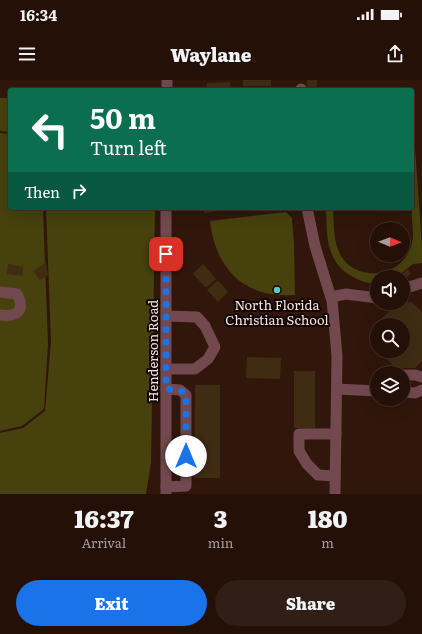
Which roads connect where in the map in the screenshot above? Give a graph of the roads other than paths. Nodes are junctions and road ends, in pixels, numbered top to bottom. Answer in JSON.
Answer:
{"nodes":[{"id":1,"x":166,"y":210,"type":"edge"},
{"id":2,"x":307,"y":210,"type":"edge"},
{"id":3,"x":422,"y":283,"type":"edge"},
{"id":4,"x":410,"y":287,"type":"edge"},
{"id":5,"x":0,"y":292,"type":"edge"},
{"id":6,"x":331,"y":297,"type":"junction"},
{"id":7,"x":370,"y":298,"type":"edge"},
{"id":8,"x":0,"y":315,"type":"edge"},
{"id":9,"x":166,"y":316,"type":"junction"},
{"id":10,"x":166,"y":369,"type":"junction"},
{"id":11,"x":410,"y":375,"type":"edge"},
{"id":12,"x":422,"y":377,"type":"edge"},
{"id":13,"x":166,"y":389,"type":"junction"},
{"id":14,"x":337,"y":389,"type":"junction"},
{"id":15,"x":370,"y":390,"type":"edge"},
{"id":16,"x":422,"y":390,"type":"edge"},
{"id":17,"x":410,"y":393,"type":"edge"},
{"id":18,"x":336,"y":434,"type":"junction"},
{"id":19,"x":335,"y":476,"type":"junction"},
{"id":20,"x":166,"y":490,"type":"edge"},
{"id":21,"x":335,"y":494,"type":"edge"}],
"edges":[{"from":1,"to":9,"type":"street","name":"Henderson Road"},
{"from":2,"to":6,"type":"street"},
{"from":3,"to":4,"type":"street"},
{"from":5,"to":8,"type":"street"},
{"from":6,"to":7,"type":"street"},
{"from":6,"to":14,"type":"street"},
{"from":9,"to":10,"type":"street","name":"Henderson Road"},
{"from":9,"to":10,"type":"street"},
{"from":10,"to":13,"type":"street","name":"Henderson Road"},
{"from":11,"to":12,"type":"street"},
{"from":13,"to":20,"type":"street","name":"Henderson Road"},
{"from":13,"to":20,"type":"street"},
{"from":14,"to":15,"type":"street"},
{"from":14,"to":18,"type":"street"},
{"from":16,"to":17,"type":"street"},
{"from":18,"to":19,"type":"street"},
{"from":18,"to":19,"type":"street"},
{"from":19,"to":21,"type":"street"}]}
